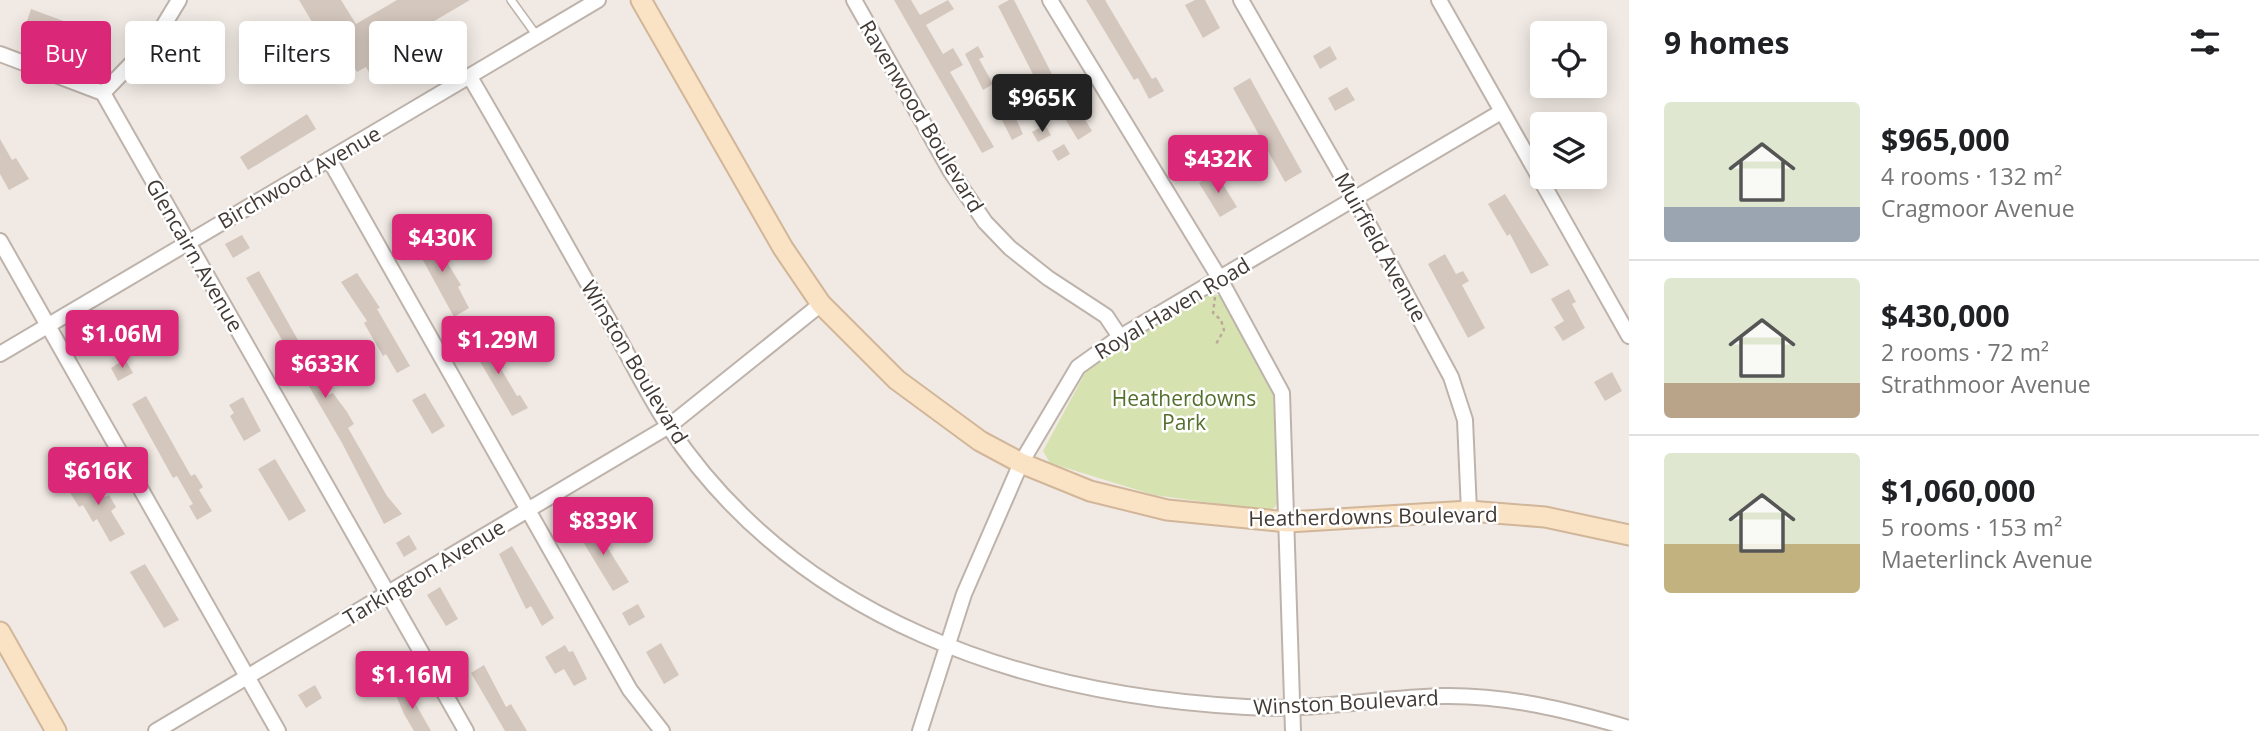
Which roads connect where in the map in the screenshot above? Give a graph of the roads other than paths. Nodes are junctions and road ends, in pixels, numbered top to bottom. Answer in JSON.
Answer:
{"nodes":[{"id":1,"x":179,"y":0,"type":"edge"},
{"id":2,"x":511,"y":0,"type":"edge"},
{"id":3,"x":598,"y":0,"type":"edge"},
{"id":4,"x":641,"y":0,"type":"edge"},
{"id":5,"x":854,"y":0,"type":"edge"},
{"id":6,"x":1050,"y":0,"type":"edge"},
{"id":7,"x":1241,"y":0,"type":"edge"},
{"id":8,"x":1439,"y":0,"type":"edge"},
{"id":9,"x":538,"y":37,"type":"junction"},
{"id":10,"x":0,"y":54,"type":"edge"},
{"id":11,"x":470,"y":77,"type":"junction"},
{"id":12,"x":103,"y":93,"type":"junction"},
{"id":13,"x":1501,"y":112,"type":"junction"},
{"id":14,"x":329,"y":159,"type":"junction"},
{"id":15,"x":1355,"y":199,"type":"junction"},
{"id":16,"x":0,"y":241,"type":"edge"},
{"id":17,"x":188,"y":242,"type":"junction"},
{"id":18,"x":1220,"y":279,"type":"junction"},
{"id":19,"x":821,"y":304,"type":"junction"},
{"id":20,"x":47,"y":326,"type":"junction"},
{"id":21,"x":1629,"y":336,"type":"edge"},
{"id":22,"x":1120,"y":337,"type":"junction"},
{"id":23,"x":0,"y":354,"type":"edge"},
{"id":24,"x":669,"y":426,"type":"junction"},
{"id":25,"x":1021,"y":463,"type":"junction"},
{"id":26,"x":528,"y":511,"type":"junction"},
{"id":27,"x":1469,"y":511,"type":"junction"},
{"id":28,"x":1288,"y":522,"type":"junction"},
{"id":29,"x":1629,"y":535,"type":"edge"},
{"id":30,"x":388,"y":594,"type":"junction"},
{"id":31,"x":0,"y":632,"type":"edge"},
{"id":32,"x":945,"y":645,"type":"junction"},
{"id":33,"x":247,"y":677,"type":"junction"},
{"id":34,"x":1292,"y":708,"type":"junction"},
{"id":35,"x":1629,"y":728,"type":"edge"},
{"id":36,"x":56,"y":731,"type":"edge"},
{"id":37,"x":156,"y":731,"type":"edge"},
{"id":38,"x":278,"y":731,"type":"edge"},
{"id":39,"x":466,"y":731,"type":"edge"},
{"id":40,"x":662,"y":731,"type":"edge"},
{"id":41,"x":920,"y":731,"type":"edge"},
{"id":42,"x":1293,"y":731,"type":"edge"}],
"edges":[{"from":1,"to":12,"type":"street"},
{"from":2,"to":9,"type":"lane"},
{"from":3,"to":9,"type":"street","name":"Birchwood Avenue"},
{"from":4,"to":19,"type":"street","name":"Heatherdowns Boulevard"},
{"from":5,"to":22,"type":"street","name":"Ravenwood Boulevard"},
{"from":6,"to":18,"type":"street"},
{"from":7,"to":15,"type":"street","name":"Muirfield Avenue"},
{"from":8,"to":13,"type":"street"},
{"from":9,"to":11,"type":"street","name":"Birchwood Avenue"},
{"from":10,"to":12,"type":"street"},
{"from":11,"to":14,"type":"street","name":"Birchwood Avenue"},
{"from":11,"to":24,"type":"street","name":"Winston Boulevard"},
{"from":12,"to":17,"type":"street","name":"Glencairn Avenue"},
{"from":13,"to":15,"type":"street","name":"Royal Haven Road"},
{"from":13,"to":21,"type":"street"},
{"from":14,"to":17,"type":"street","name":"Birchwood Avenue"},
{"from":14,"to":26,"type":"street"},
{"from":15,"to":18,"type":"street","name":"Royal Haven Road"},
{"from":15,"to":27,"type":"street","name":"Muirfield Avenue"},
{"from":16,"to":20,"type":"street"},
{"from":17,"to":20,"type":"street","name":"Birchwood Avenue"},
{"from":17,"to":30,"type":"street","name":"Glencairn Avenue"},
{"from":18,"to":22,"type":"street","name":"Royal Haven Road"},
{"from":18,"to":28,"type":"street"},
{"from":19,"to":24,"type":"street","name":"Tarkington Avenue"},
{"from":19,"to":25,"type":"street","name":"Heatherdowns Boulevard"},
{"from":20,"to":23,"type":"street","name":"Birchwood Avenue"},
{"from":20,"to":33,"type":"street"},
{"from":22,"to":25,"type":"street","name":"Royal Haven Road"},
{"from":24,"to":26,"type":"street","name":"Tarkington Avenue"},
{"from":24,"to":32,"type":"street","name":"Winston Boulevard"},
{"from":25,"to":28,"type":"street","name":"Heatherdowns Boulevard"},
{"from":25,"to":32,"type":"street","name":"Royal Haven Road"},
{"from":26,"to":30,"type":"street","name":"Tarkington Avenue"},
{"from":26,"to":40,"type":"street"},
{"from":27,"to":28,"type":"street","name":"Heatherdowns Boulevard"},
{"from":27,"to":29,"type":"street","name":"Heatherdowns Boulevard"},
{"from":28,"to":34,"type":"street"},
{"from":30,"to":33,"type":"street","name":"Tarkington Avenue"},
{"from":30,"to":39,"type":"street","name":"Glencairn Avenue"},
{"from":31,"to":36,"type":"street"},
{"from":32,"to":34,"type":"street","name":"Winston Boulevard"},
{"from":32,"to":41,"type":"street","name":"Royal Haven Road"},
{"from":33,"to":37,"type":"street","name":"Tarkington Avenue"},
{"from":33,"to":38,"type":"street"},
{"from":34,"to":35,"type":"street","name":"Winston Boulevard"},
{"from":34,"to":42,"type":"street"}]}
